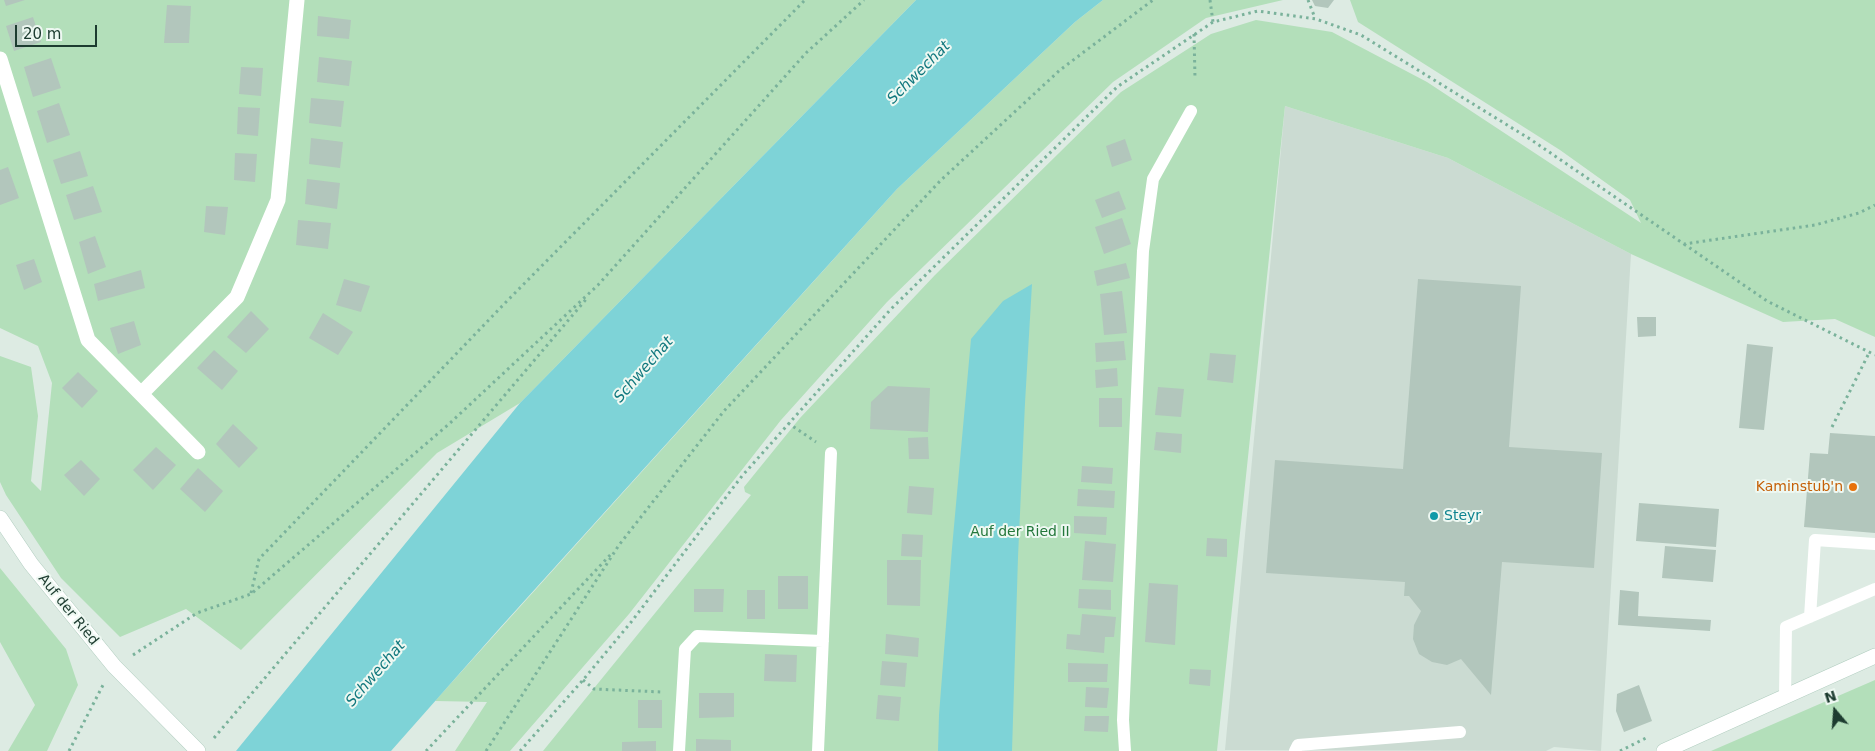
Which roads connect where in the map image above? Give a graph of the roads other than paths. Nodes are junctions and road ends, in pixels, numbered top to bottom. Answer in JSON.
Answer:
{"nodes":[{"id":1,"x":297,"y":0,"type":"edge"},
{"id":2,"x":0,"y":60,"type":"edge"},
{"id":3,"x":1191,"y":111,"type":"dead end"},
{"id":4,"x":141,"y":394,"type":"junction"},
{"id":5,"x":198,"y":452,"type":"dead end"},
{"id":6,"x":831,"y":453,"type":"dead end"},
{"id":7,"x":0,"y":518,"type":"edge"},
{"id":8,"x":1875,"y":544,"type":"edge"},
{"id":9,"x":1875,"y":589,"type":"edge"},
{"id":10,"x":1810,"y":617,"type":"junction"},
{"id":11,"x":823,"y":641,"type":"junction"},
{"id":12,"x":1875,"y":656,"type":"edge"},
{"id":13,"x":1786,"y":696,"type":"junction"},
{"id":14,"x":1460,"y":732,"type":"dead end"},
{"id":15,"x":198,"y":751,"type":"edge"},
{"id":16,"x":679,"y":751,"type":"edge"},
{"id":17,"x":818,"y":751,"type":"edge"},
{"id":18,"x":1125,"y":751,"type":"edge"},
{"id":19,"x":1295,"y":751,"type":"edge"},
{"id":20,"x":1664,"y":751,"type":"edge"}],
"edges":[{"from":1,"to":4,"type":"street"},
{"from":2,"to":4,"type":"street"},
{"from":3,"to":18,"type":"lane"},
{"from":4,"to":5,"type":"street"},
{"from":6,"to":11,"type":"lane"},
{"from":7,"to":15,"type":"street","name":"Auf der Ried"},
{"from":8,"to":10,"type":"lane"},
{"from":9,"to":10,"type":"lane"},
{"from":10,"to":13,"type":"lane"},
{"from":11,"to":16,"type":"lane"},
{"from":11,"to":17,"type":"lane"},
{"from":12,"to":13,"type":"street"},
{"from":13,"to":20,"type":"street"},
{"from":14,"to":19,"type":"lane"}]}
